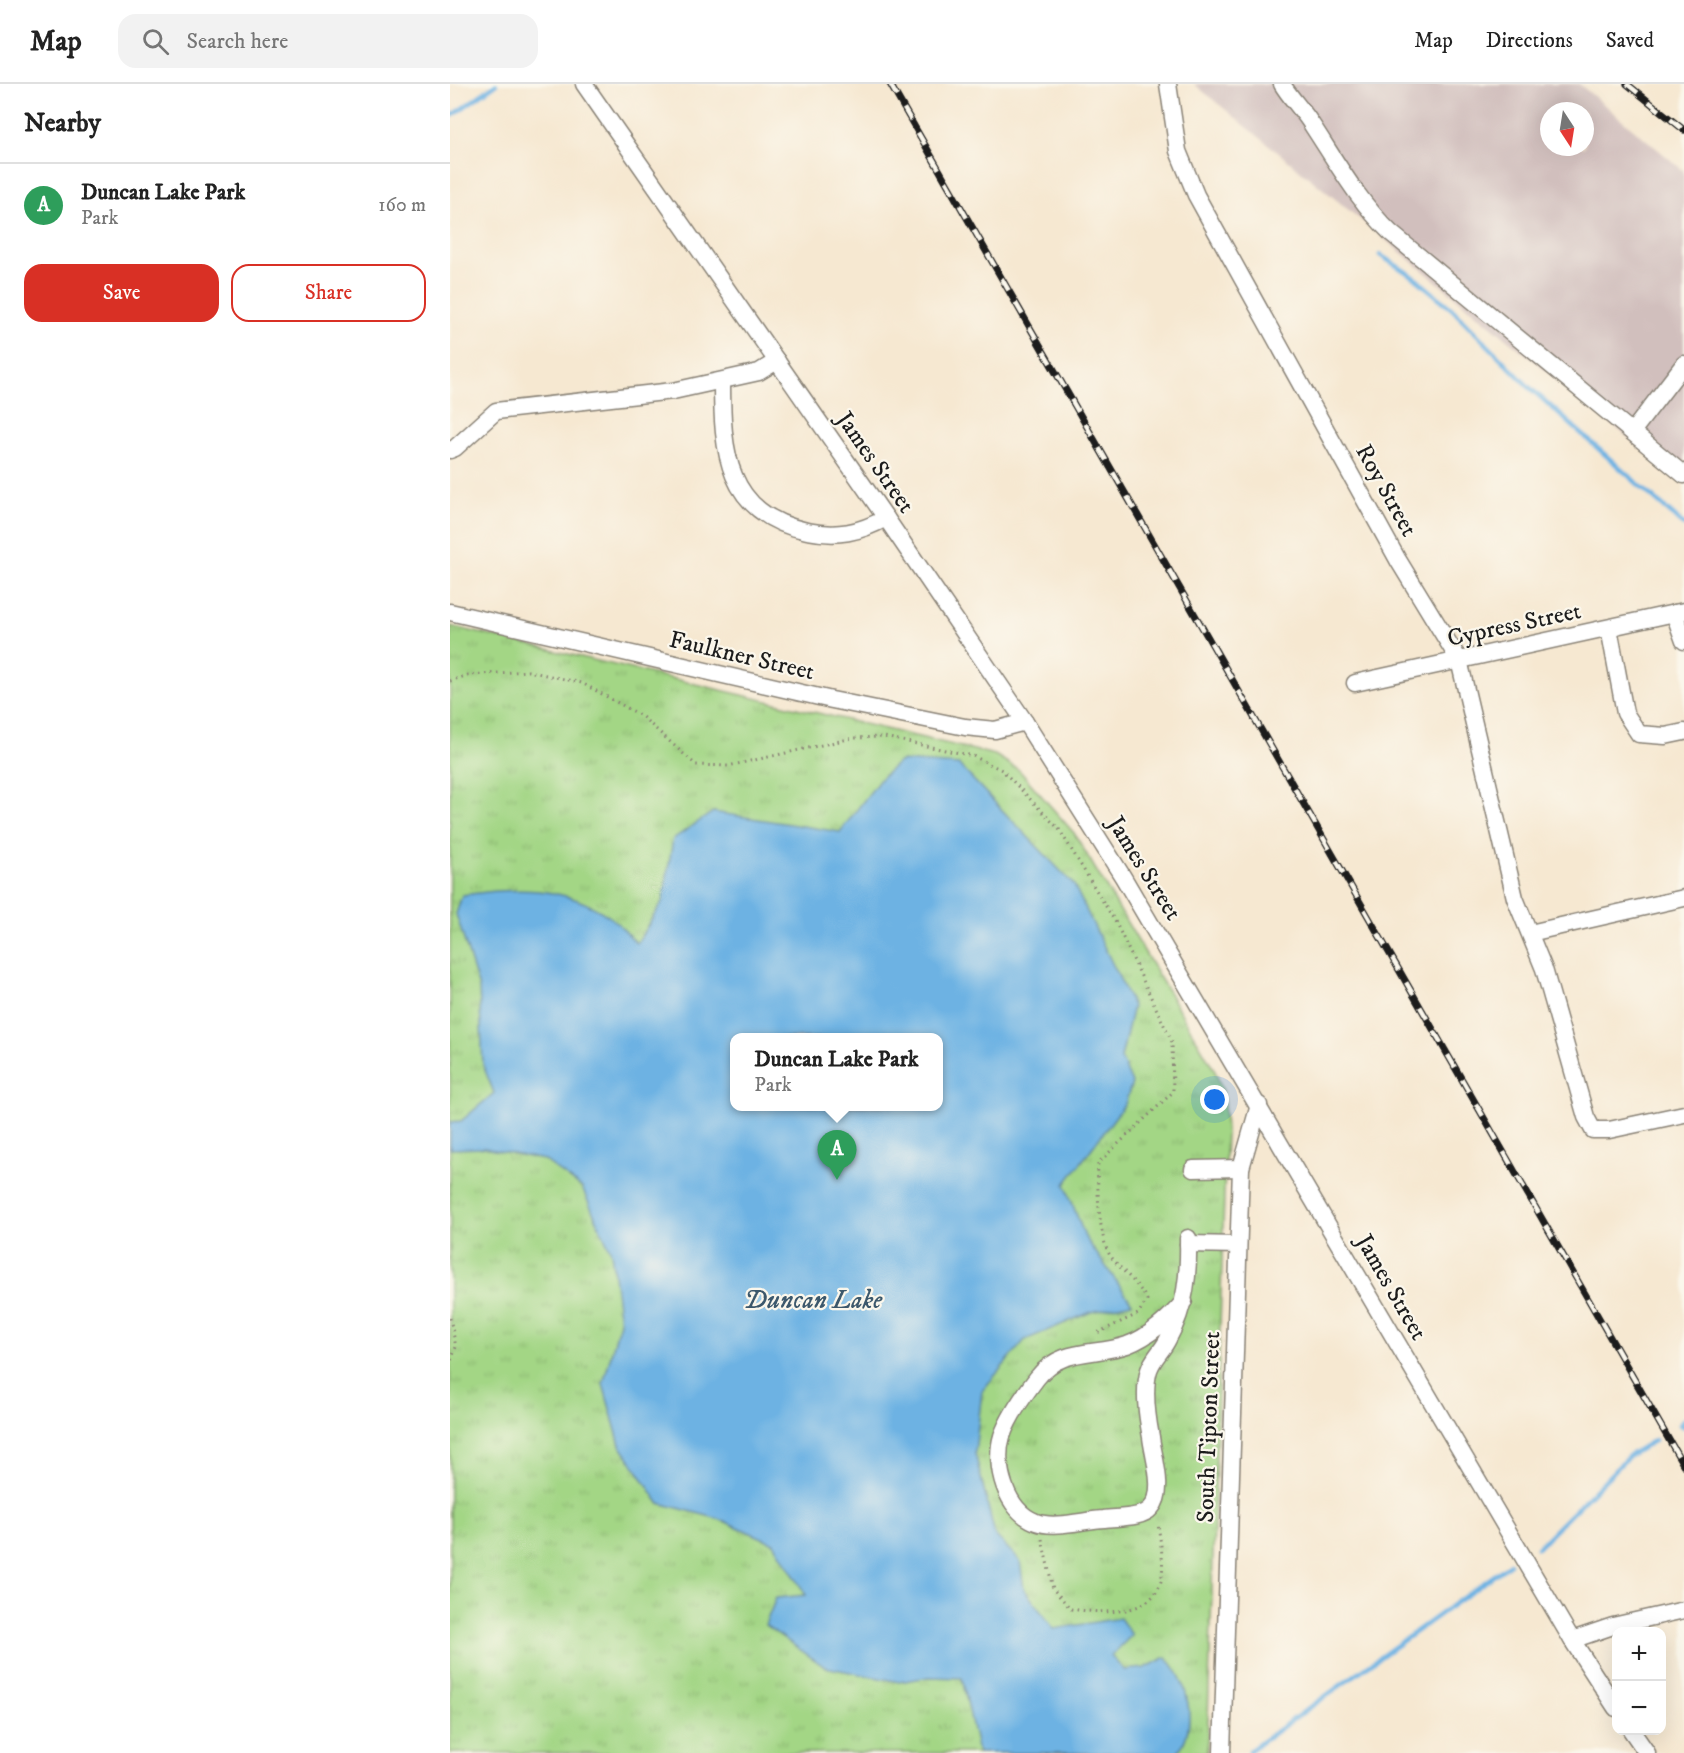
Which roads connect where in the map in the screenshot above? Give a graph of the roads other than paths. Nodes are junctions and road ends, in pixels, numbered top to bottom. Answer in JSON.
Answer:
{"nodes":[{"id":1,"x":584,"y":84,"type":"edge"},
{"id":2,"x":1168,"y":84,"type":"edge"},
{"id":3,"x":1282,"y":84,"type":"edge"},
{"id":4,"x":777,"y":361,"type":"junction"},
{"id":5,"x":1684,"y":364,"type":"edge"},
{"id":6,"x":722,"y":381,"type":"junction"},
{"id":7,"x":1632,"y":432,"type":"junction"},
{"id":8,"x":450,"y":450,"type":"edge"},
{"id":9,"x":1684,"y":475,"type":"edge"},
{"id":10,"x":886,"y":518,"type":"junction"},
{"id":11,"x":450,"y":612,"type":"edge"},
{"id":12,"x":1679,"y":612,"type":"edge"},
{"id":13,"x":1609,"y":627,"type":"junction"},
{"id":14,"x":1684,"y":640,"type":"edge"},
{"id":15,"x":1459,"y":660,"type":"junction"},
{"id":16,"x":1355,"y":683,"type":"dead end"},
{"id":17,"x":1025,"y":722,"type":"junction"},
{"id":18,"x":1684,"y":732,"type":"edge"},
{"id":19,"x":1684,"y":898,"type":"edge"},
{"id":20,"x":1530,"y":933,"type":"junction"},
{"id":21,"x":1259,"y":1106,"type":"junction"},
{"id":22,"x":1684,"y":1113,"type":"edge"},
{"id":23,"x":1194,"y":1168,"type":"dead end"},
{"id":24,"x":1241,"y":1168,"type":"junction"},
{"id":25,"x":1238,"y":1245,"type":"junction"},
{"id":26,"x":1184,"y":1301,"type":"junction"},
{"id":27,"x":1133,"y":1343,"type":"junction"},
{"id":28,"x":1152,"y":1362,"type":"junction"},
{"id":29,"x":1684,"y":1610,"type":"edge"},
{"id":30,"x":1572,"y":1640,"type":"junction"},
{"id":31,"x":1612,"y":1700,"type":"edge"},
{"id":32,"x":1634,"y":1735,"type":"edge"},
{"id":33,"x":1222,"y":1753,"type":"edge"},
{"id":34,"x":1647,"y":1753,"type":"edge"}],
"edges":[{"from":1,"to":4,"type":"street","name":"James Street"},
{"from":2,"to":15,"type":"street","name":"Roy Street"},
{"from":3,"to":7,"type":"street"},
{"from":4,"to":6,"type":"street"},
{"from":4,"to":10,"type":"street","name":"James Street"},
{"from":5,"to":7,"type":"street"},
{"from":6,"to":8,"type":"street"},
{"from":6,"to":10,"type":"street"},
{"from":7,"to":9,"type":"street"},
{"from":10,"to":17,"type":"street","name":"James Street"},
{"from":11,"to":17,"type":"street","name":"Faulkner Street"},
{"from":12,"to":13,"type":"street","name":"Cypress Street"},
{"from":12,"to":14,"type":"street"},
{"from":13,"to":15,"type":"street","name":"Cypress Street"},
{"from":13,"to":18,"type":"street"},
{"from":15,"to":16,"type":"street","name":"Cypress Street"},
{"from":15,"to":20,"type":"street","name":"Roy Street"},
{"from":17,"to":21,"type":"street","name":"James Street"},
{"from":19,"to":20,"type":"street"},
{"from":20,"to":22,"type":"street","name":"Roy Street"},
{"from":21,"to":24,"type":"street","name":"South Tipton Street"},
{"from":21,"to":30,"type":"street","name":"James Street"},
{"from":23,"to":24,"type":"street"},
{"from":24,"to":25,"type":"street","name":"South Tipton Street"},
{"from":25,"to":26,"type":"street"},
{"from":25,"to":33,"type":"street","name":"South Tipton Street"},
{"from":26,"to":27,"type":"street"},
{"from":26,"to":28,"type":"street"},
{"from":27,"to":28,"type":"street"},
{"from":27,"to":28,"type":"street"},
{"from":29,"to":30,"type":"street"},
{"from":30,"to":31,"type":"street","name":"James Street"},
{"from":32,"to":34,"type":"street"}]}
